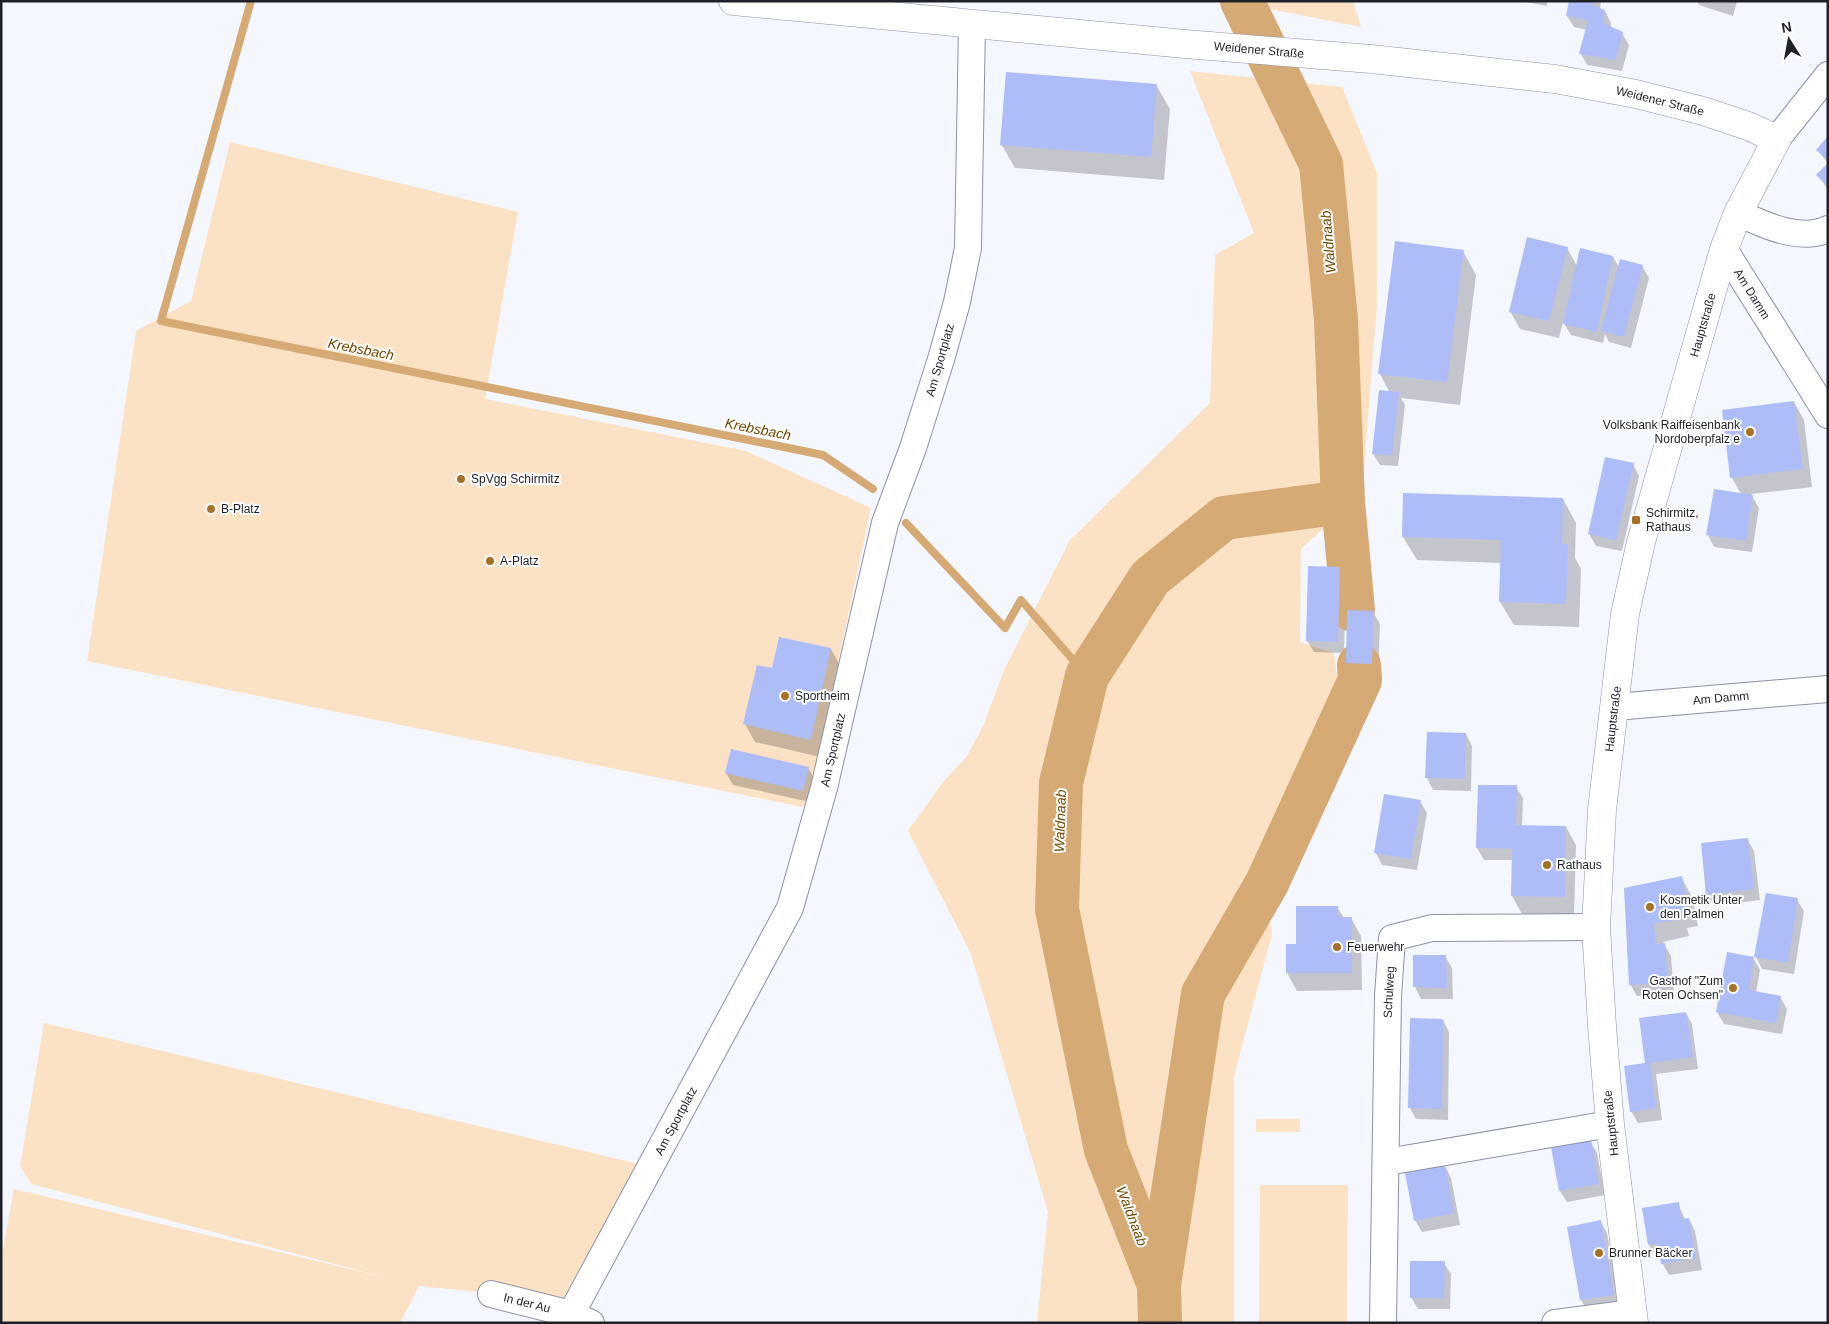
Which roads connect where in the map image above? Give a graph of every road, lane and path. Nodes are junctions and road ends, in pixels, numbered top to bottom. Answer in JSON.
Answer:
{"nodes":[{"id":1,"x":733,"y":1,"type":"edge"},
{"id":2,"x":972,"y":24,"type":"junction"},
{"id":3,"x":1828,"y":74,"type":"edge"},
{"id":4,"x":1777,"y":139,"type":"junction"},
{"id":5,"x":1738,"y":213,"type":"junction"},
{"id":6,"x":1828,"y":229,"type":"edge"},
{"id":7,"x":1724,"y":249,"type":"junction"},
{"id":8,"x":1828,"y":414,"type":"edge"},
{"id":9,"x":1828,"y":689,"type":"edge"},
{"id":10,"x":1615,"y":707,"type":"junction"},
{"id":11,"x":1596,"y":927,"type":"junction"},
{"id":12,"x":1610,"y":1124,"type":"junction"},
{"id":13,"x":1387,"y":1162,"type":"junction"},
{"id":14,"x":491,"y":1294,"type":"dead end"},
{"id":15,"x":1634,"y":1318,"type":"edge"},
{"id":16,"x":581,"y":1319,"type":"edge"},
{"id":17,"x":1383,"y":1323,"type":"edge"},
{"id":18,"x":1555,"y":1323,"type":"edge"}],
"edges":[{"from":1,"to":2,"type":"street","name":"Weidener Straße"},
{"from":2,"to":4,"type":"street","name":"Weidener Straße"},
{"from":2,"to":16,"type":"street","name":"Am Sportplatz"},
{"from":3,"to":4,"type":"street"},
{"from":4,"to":5,"type":"street","name":"Hauptstraße"},
{"from":5,"to":6,"type":"street"},
{"from":5,"to":7,"type":"street","name":"Hauptstraße"},
{"from":7,"to":8,"type":"street","name":"Am Damm"},
{"from":7,"to":10,"type":"street","name":"Hauptstraße"},
{"from":9,"to":10,"type":"street","name":"Am Damm"},
{"from":10,"to":11,"type":"street","name":"Hauptstraße"},
{"from":11,"to":12,"type":"street","name":"Hauptstraße"},
{"from":11,"to":13,"type":"street","name":"Schulweg"},
{"from":12,"to":13,"type":"street"},
{"from":12,"to":15,"type":"street","name":"Hauptstraße"},
{"from":13,"to":17,"type":"street","name":"Schulweg"},
{"from":14,"to":16,"type":"street","name":"In der Au"},
{"from":15,"to":18,"type":"street"}]}
